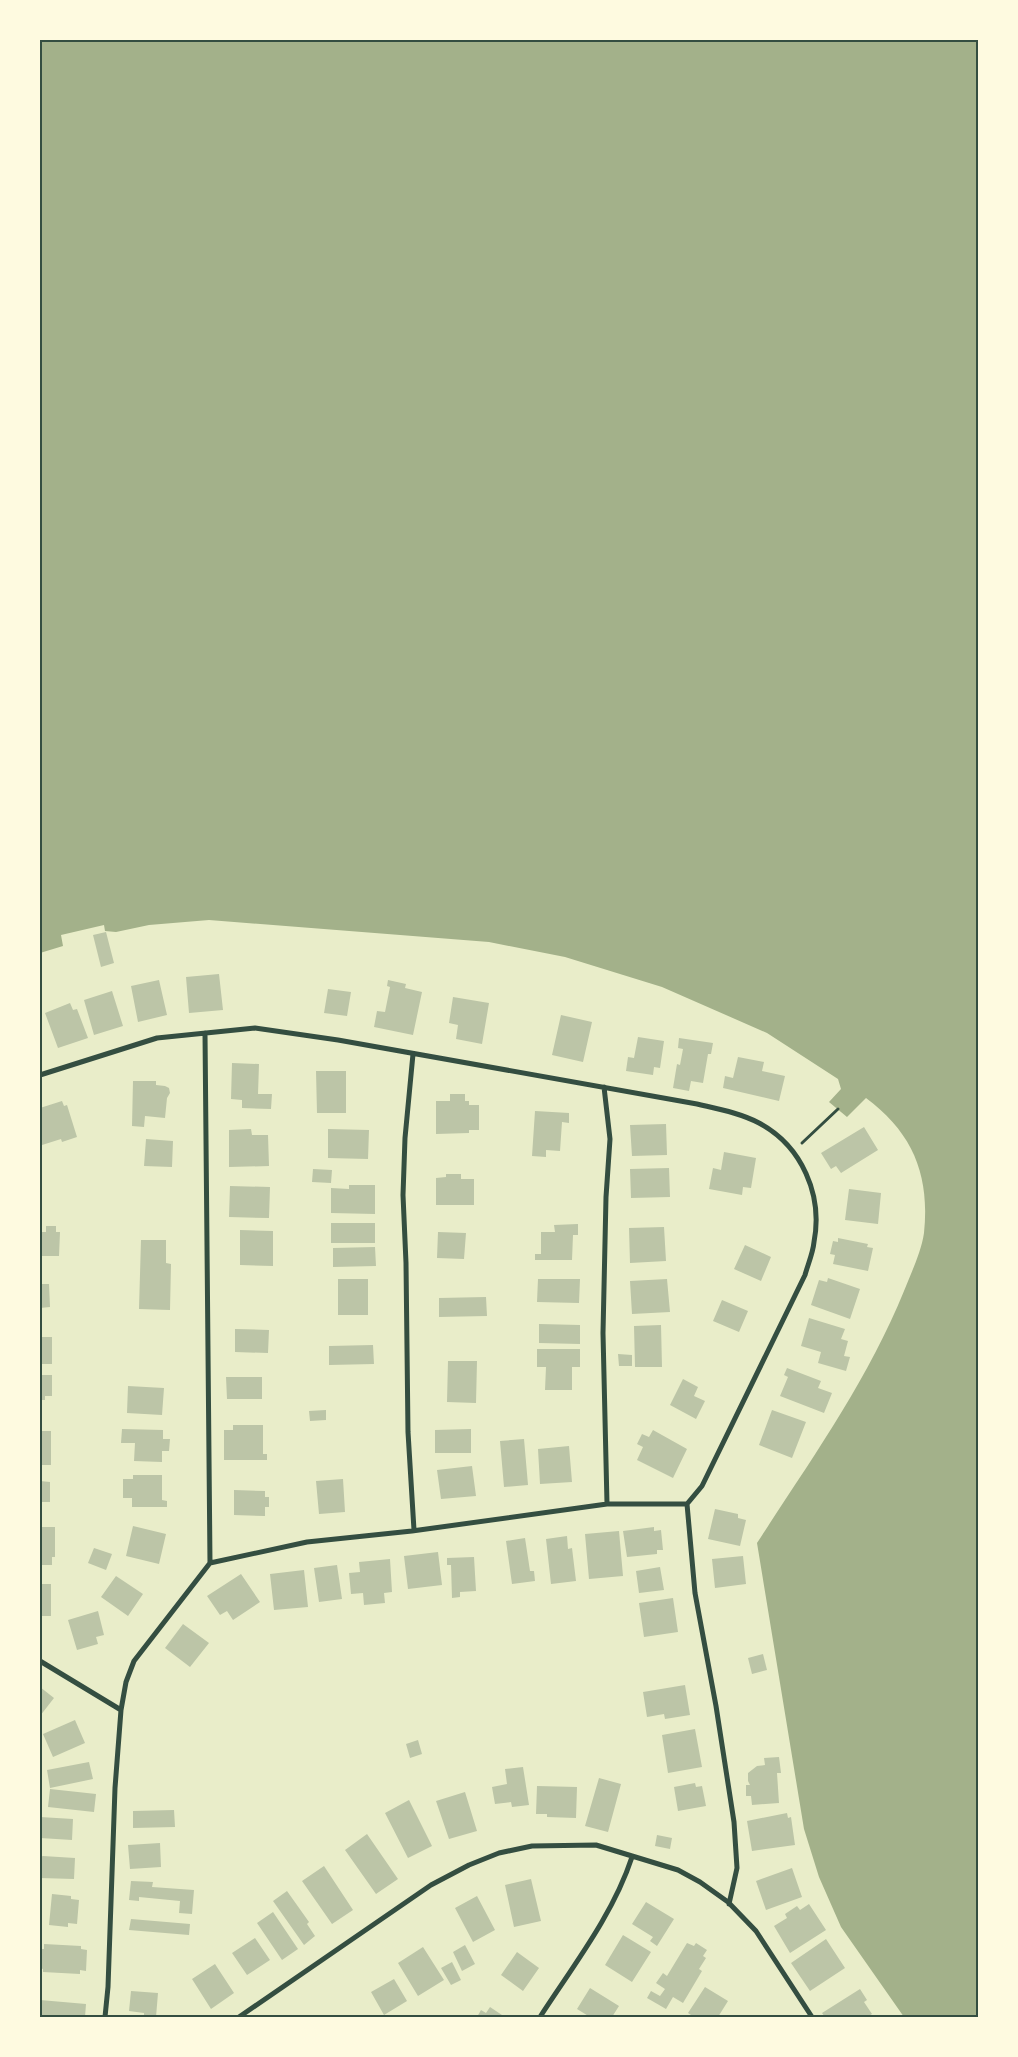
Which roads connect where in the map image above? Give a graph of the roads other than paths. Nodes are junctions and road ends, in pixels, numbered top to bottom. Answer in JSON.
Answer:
{"nodes":[{"id":1,"x":205,"y":1033,"type":"junction"},
{"id":2,"x":413,"y":1054,"type":"junction"},
{"id":3,"x":40,"y":1076,"type":"edge"},
{"id":4,"x":604,"y":1087,"type":"junction"},
{"id":5,"x":607,"y":1504,"type":"junction"},
{"id":6,"x":688,"y":1504,"type":"junction"},
{"id":7,"x":414,"y":1530,"type":"junction"},
{"id":8,"x":210,"y":1563,"type":"junction"},
{"id":9,"x":40,"y":1661,"type":"edge"},
{"id":10,"x":121,"y":1710,"type":"junction"},
{"id":11,"x":632,"y":1857,"type":"junction"},
{"id":12,"x":729,"y":1904,"type":"junction"},
{"id":13,"x":105,"y":2017,"type":"edge"},
{"id":14,"x":239,"y":2017,"type":"edge"},
{"id":15,"x":540,"y":2017,"type":"edge"},
{"id":16,"x":812,"y":2017,"type":"edge"}],
"edges":[{"from":1,"to":2,"type":"street"},
{"from":1,"to":3,"type":"street"},
{"from":1,"to":8,"type":"street"},
{"from":2,"to":4,"type":"street"},
{"from":2,"to":7,"type":"street"},
{"from":4,"to":5,"type":"street"},
{"from":4,"to":6,"type":"street"},
{"from":5,"to":6,"type":"street"},
{"from":5,"to":7,"type":"street"},
{"from":6,"to":12,"type":"street"},
{"from":7,"to":8,"type":"street"},
{"from":8,"to":10,"type":"street"},
{"from":9,"to":10,"type":"street"},
{"from":10,"to":13,"type":"street"},
{"from":11,"to":12,"type":"street"},
{"from":11,"to":14,"type":"street"},
{"from":11,"to":15,"type":"street"},
{"from":12,"to":16,"type":"street"}]}
